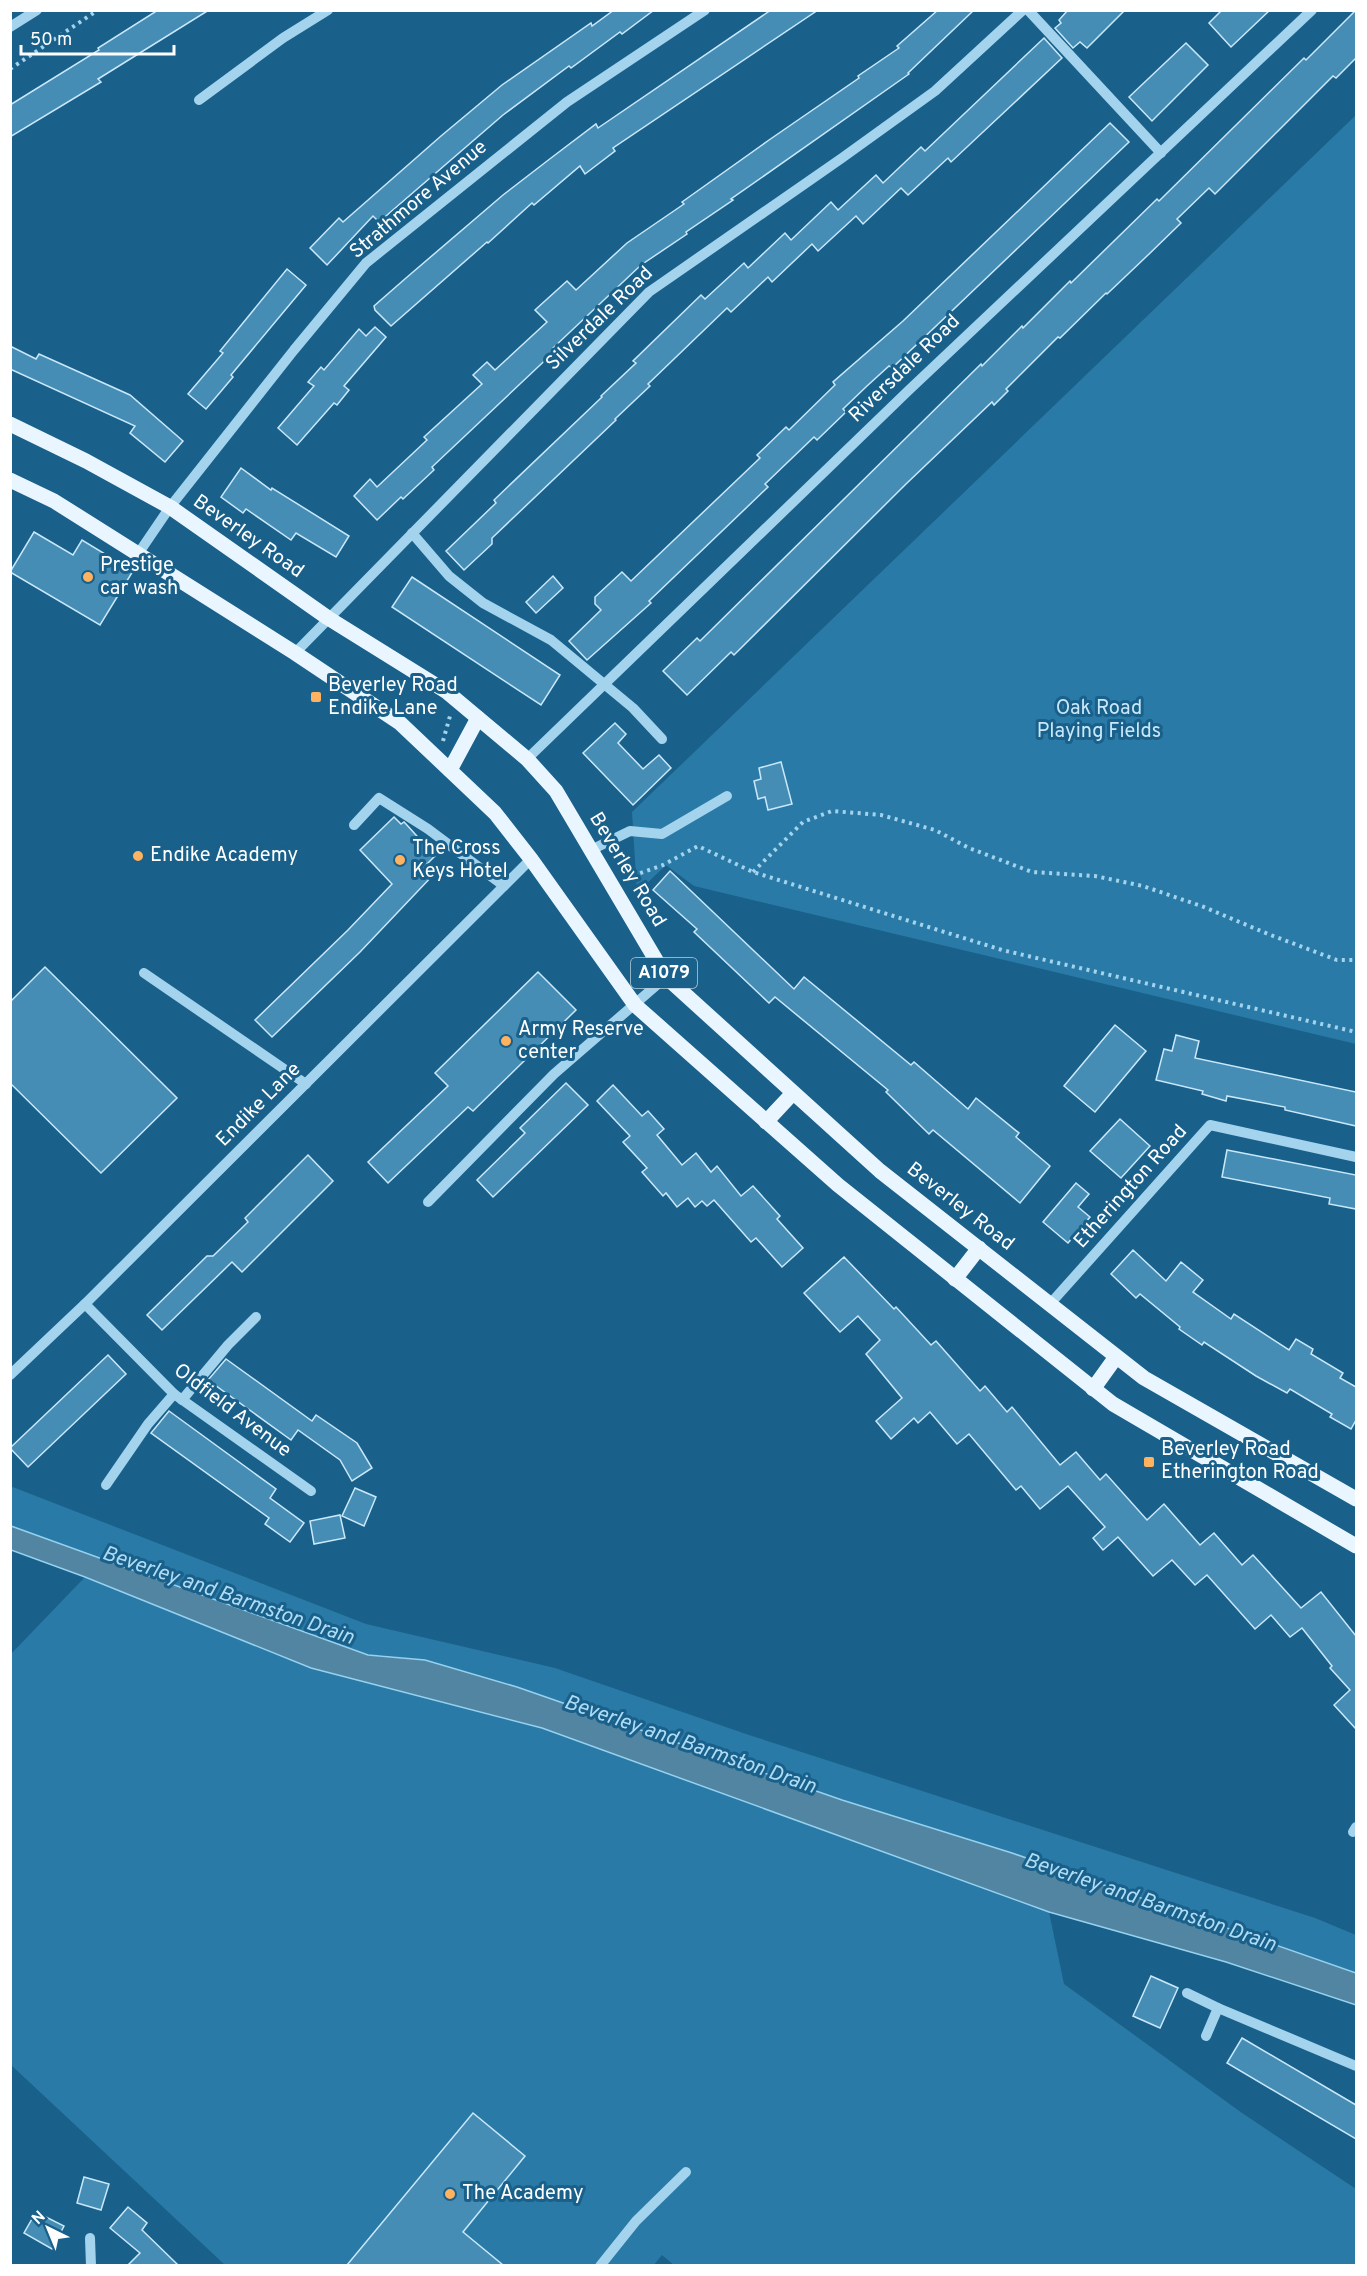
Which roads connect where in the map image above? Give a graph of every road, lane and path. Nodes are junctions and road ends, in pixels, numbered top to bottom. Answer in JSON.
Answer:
{"nodes":[{"id":1,"x":37,"y":10,"type":"edge"},
{"id":2,"x":98,"y":10,"type":"edge"},
{"id":3,"x":328,"y":10,"type":"edge"},
{"id":4,"x":705,"y":10,"type":"edge"},
{"id":5,"x":1023,"y":10,"type":"edge"},
{"id":6,"x":1028,"y":10,"type":"edge"},
{"id":7,"x":1312,"y":10,"type":"edge"},
{"id":8,"x":10,"y":27,"type":"edge"},
{"id":9,"x":10,"y":69,"type":"edge"},
{"id":10,"x":199,"y":100,"type":"dead end"},
{"id":11,"x":1161,"y":153,"type":"junction"},
{"id":12,"x":10,"y":424,"type":"edge"},
{"id":13,"x":10,"y":480,"type":"edge"},
{"id":14,"x":170,"y":507,"type":"junction"},
{"id":15,"x":412,"y":533,"type":"junction"},
{"id":16,"x":138,"y":554,"type":"junction"},
{"id":17,"x":328,"y":618,"type":"junction"},
{"id":18,"x":295,"y":653,"type":"junction"},
{"id":19,"x":604,"y":685,"type":"junction"},
{"id":20,"x":455,"y":699,"type":"junction"},
{"id":21,"x":478,"y":718,"type":"junction"},
{"id":22,"x":662,"y":739,"type":"dead end"},
{"id":23,"x":438,"y":759,"type":"junction"},
{"id":24,"x":527,"y":759,"type":"junction"},
{"id":25,"x":450,"y":770,"type":"junction"},
{"id":26,"x":727,"y":796,"type":"dead end"},
{"id":27,"x":354,"y":825,"type":"dead end"},
{"id":28,"x":591,"y":850,"type":"junction"},
{"id":29,"x":531,"y":859,"type":"junction"},
{"id":30,"x":602,"y":869,"type":"junction"},
{"id":31,"x":753,"y":872,"type":"junction"},
{"id":32,"x":504,"y":886,"type":"junction"},
{"id":33,"x":1356,"y":960,"type":"edge"},
{"id":34,"x":144,"y":973,"type":"dead end"},
{"id":35,"x":666,"y":977,"type":"junction"},
{"id":36,"x":635,"y":1005,"type":"junction"},
{"id":37,"x":1356,"y":1032,"type":"edge"},
{"id":38,"x":306,"y":1084,"type":"junction"},
{"id":39,"x":793,"y":1093,"type":"junction"},
{"id":40,"x":766,"y":1122,"type":"junction"},
{"id":41,"x":1356,"y":1157,"type":"edge"},
{"id":42,"x":428,"y":1202,"type":"dead end"},
{"id":43,"x":979,"y":1248,"type":"junction"},
{"id":44,"x":955,"y":1279,"type":"junction"},
{"id":45,"x":85,"y":1304,"type":"junction"},
{"id":46,"x":1050,"y":1304,"type":"junction"},
{"id":47,"x":256,"y":1317,"type":"dead end"},
{"id":48,"x":1116,"y":1356,"type":"junction"},
{"id":49,"x":10,"y":1375,"type":"edge"},
{"id":50,"x":1093,"y":1389,"type":"junction"},
{"id":51,"x":178,"y":1397,"type":"junction"},
{"id":52,"x":106,"y":1485,"type":"dead end"},
{"id":53,"x":311,"y":1491,"type":"dead end"},
{"id":54,"x":1356,"y":1499,"type":"edge"},
{"id":55,"x":1356,"y":1546,"type":"edge"},
{"id":56,"x":1187,"y":1993,"type":"dead end"},
{"id":57,"x":1218,"y":2008,"type":"junction"},
{"id":58,"x":1206,"y":2036,"type":"dead end"},
{"id":59,"x":1356,"y":2066,"type":"edge"},
{"id":60,"x":686,"y":2172,"type":"dead end"},
{"id":61,"x":90,"y":2238,"type":"dead end"},
{"id":62,"x":91,"y":2265,"type":"edge"},
{"id":63,"x":600,"y":2265,"type":"edge"}],
"edges":[{"from":1,"to":8,"type":"street"},
{"from":2,"to":9,"type":"path"},
{"from":3,"to":10,"type":"street"},
{"from":4,"to":14,"type":"street","name":"Strathmore Avenue"},
{"from":5,"to":15,"type":"street","name":"Silverdale Road"},
{"from":6,"to":11,"type":"street"},
{"from":7,"to":11,"type":"street","name":"Riversdale Road"},
{"from":11,"to":19,"type":"street","name":"Riversdale Road"},
{"from":12,"to":14,"type":"main road","name":"Beverley Road","number":"A1079"},
{"from":13,"to":16,"type":"main road","number":"A1079"},
{"from":14,"to":16,"type":"street","name":"Strathmore Avenue"},
{"from":14,"to":17,"type":"main road","name":"Beverley Road","number":"A1079"},
{"from":15,"to":17,"type":"street","name":"Silverdale Road"},
{"from":15,"to":19,"type":"street"},
{"from":16,"to":18,"type":"main road","number":"A1079"},
{"from":17,"to":18,"type":"street","name":"Silverdale Road"},
{"from":17,"to":20,"type":"main road","name":"Beverley Road","number":"A1079"},
{"from":18,"to":23,"type":"main road","number":"A1079"},
{"from":19,"to":22,"type":"street"},
{"from":19,"to":24,"type":"street","name":"Riversdale Road"},
{"from":20,"to":21,"type":"main road","name":"Beverley Road","number":"A1079"},
{"from":20,"to":23,"type":"path"},
{"from":21,"to":24,"type":"main road","name":"Beverley Road","number":"A1079"},
{"from":21,"to":25,"type":"main road"},
{"from":23,"to":25,"type":"main road","number":"A1079"},
{"from":24,"to":28,"type":"main road","name":"Beverley Road","number":"A1079"},
{"from":25,"to":29,"type":"main road","number":"A1079"},
{"from":26,"to":28,"type":"street"},
{"from":27,"to":32,"type":"street"},
{"from":28,"to":30,"type":"main road","name":"Beverley Road","number":"A1079"},
{"from":29,"to":32,"type":"street","name":"Endike Lane"},
{"from":29,"to":36,"type":"main road","number":"A1079"},
{"from":30,"to":31,"type":"path"},
{"from":30,"to":35,"type":"main road","name":"Beverley Road","number":"A1079"},
{"from":31,"to":33,"type":"path"},
{"from":31,"to":37,"type":"path"},
{"from":32,"to":38,"type":"street","name":"Endike Lane"},
{"from":34,"to":38,"type":"street"},
{"from":35,"to":36,"type":"street"},
{"from":35,"to":39,"type":"main road","name":"Beverley Road","number":"A1079"},
{"from":36,"to":40,"type":"main road","number":"A1079"},
{"from":36,"to":42,"type":"street"},
{"from":38,"to":45,"type":"street","name":"Endike Lane"},
{"from":39,"to":40,"type":"main road"},
{"from":39,"to":43,"type":"main road","name":"Beverley Road","number":"A1079"},
{"from":40,"to":44,"type":"main road","number":"A1079"},
{"from":41,"to":46,"type":"street","name":"Etherington Road"},
{"from":43,"to":44,"type":"main road"},
{"from":43,"to":46,"type":"main road","name":"Beverley Road","number":"A1079"},
{"from":44,"to":50,"type":"main road","number":"A1079"},
{"from":45,"to":49,"type":"street","name":"Endike Lane"},
{"from":45,"to":51,"type":"street","name":"Oldfield Avenue"},
{"from":46,"to":48,"type":"main road","name":"Beverley Road","number":"A1079"},
{"from":47,"to":51,"type":"street"},
{"from":48,"to":50,"type":"main road"},
{"from":48,"to":54,"type":"main road","name":"Beverley Road","number":"A1079"},
{"from":50,"to":55,"type":"main road","number":"A1079"},
{"from":51,"to":52,"type":"street"},
{"from":51,"to":53,"type":"street","name":"Oldfield Avenue"},
{"from":56,"to":57,"type":"street"},
{"from":57,"to":58,"type":"street"},
{"from":57,"to":59,"type":"street"},
{"from":60,"to":63,"type":"street"},
{"from":61,"to":62,"type":"street"}]}
